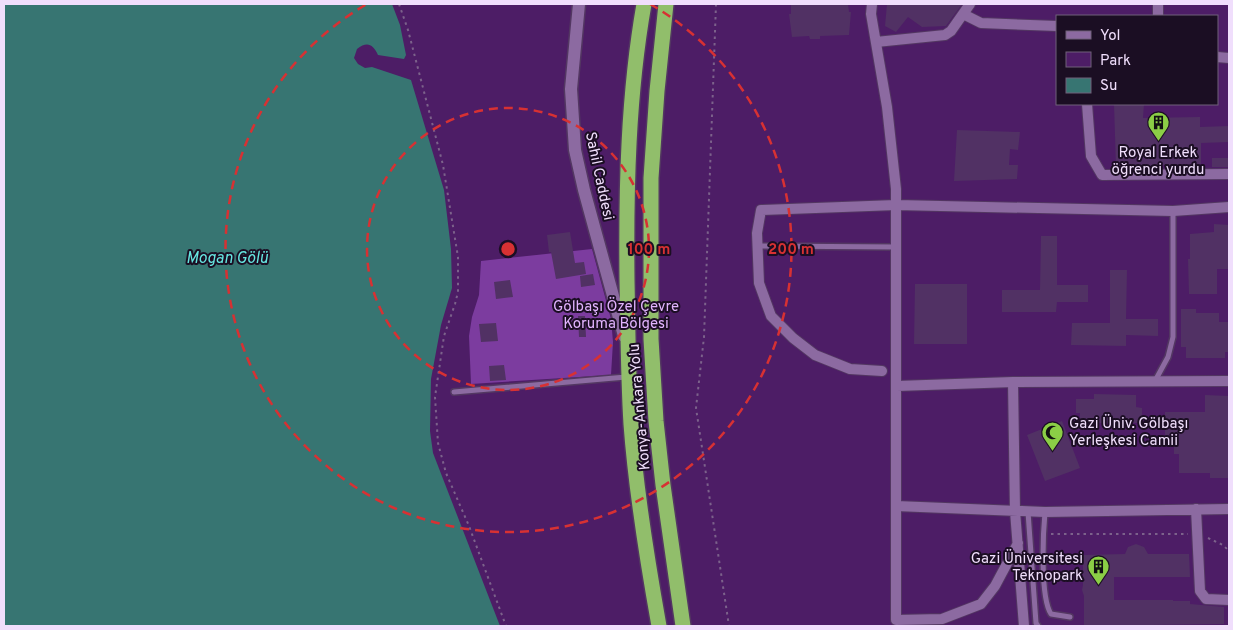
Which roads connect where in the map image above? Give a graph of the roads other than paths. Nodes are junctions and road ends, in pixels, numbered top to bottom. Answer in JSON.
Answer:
{"nodes":[{"id":1,"x":579,"y":4,"type":"edge"},
{"id":2,"x":644,"y":4,"type":"edge"},
{"id":3,"x":666,"y":4,"type":"edge"},
{"id":4,"x":872,"y":4,"type":"edge"},
{"id":5,"x":970,"y":4,"type":"edge"},
{"id":6,"x":963,"y":14,"type":"junction"},
{"id":7,"x":1056,"y":26,"type":"edge"},
{"id":8,"x":876,"y":42,"type":"junction"},
{"id":9,"x":1087,"y":105,"type":"edge"},
{"id":10,"x":1229,"y":174,"type":"edge"},
{"id":11,"x":896,"y":206,"type":"junction"},
{"id":12,"x":1229,"y":207,"type":"edge"},
{"id":13,"x":1173,"y":211,"type":"junction"},
{"id":14,"x":758,"y":246,"type":"junction"},
{"id":15,"x":896,"y":247,"type":"junction"},
{"id":16,"x":628,"y":351,"type":"junction"},
{"id":17,"x":882,"y":371,"type":"dead end"},
{"id":18,"x":629,"y":377,"type":"junction"},
{"id":19,"x":1155,"y":381,"type":"junction"},
{"id":20,"x":1229,"y":381,"type":"edge"},
{"id":21,"x":1013,"y":382,"type":"junction"},
{"id":22,"x":897,"y":386,"type":"junction"},
{"id":23,"x":454,"y":392,"type":"dead end"},
{"id":24,"x":896,"y":506,"type":"junction"},
{"id":25,"x":1196,"y":509,"type":"junction"},
{"id":26,"x":1229,"y":509,"type":"edge"},
{"id":27,"x":1015,"y":511,"type":"junction"},
{"id":28,"x":1028,"y":511,"type":"junction"},
{"id":29,"x":1045,"y":512,"type":"junction"},
{"id":30,"x":1018,"y":543,"type":"junction"},
{"id":31,"x":1229,"y":600,"type":"edge"},
{"id":32,"x":1070,"y":617,"type":"dead end"},
{"id":33,"x":659,"y":626,"type":"edge"},
{"id":34,"x":683,"y":626,"type":"edge"},
{"id":35,"x":1024,"y":626,"type":"edge"},
{"id":36,"x":1038,"y":626,"type":"edge"}],
"edges":[{"from":1,"to":16,"type":"street","name":"Sahil Caddesi"},
{"from":2,"to":16,"type":"highway"},
{"from":3,"to":34,"type":"highway","name":"Konya-Ankara Yolu"},
{"from":4,"to":8,"type":"street"},
{"from":5,"to":6,"type":"street"},
{"from":6,"to":7,"type":"street"},
{"from":6,"to":8,"type":"street"},
{"from":8,"to":11,"type":"street"},
{"from":9,"to":10,"type":"street"},
{"from":11,"to":13,"type":"street"},
{"from":11,"to":14,"type":"street"},
{"from":11,"to":15,"type":"street"},
{"from":12,"to":13,"type":"street"},
{"from":13,"to":19,"type":"lane"},
{"from":14,"to":15,"type":"lane"},
{"from":14,"to":17,"type":"street"},
{"from":15,"to":22,"type":"street"},
{"from":16,"to":18,"type":"highway"},
{"from":18,"to":23,"type":"lane"},
{"from":18,"to":33,"type":"highway"},
{"from":19,"to":20,"type":"street"},
{"from":19,"to":21,"type":"street"},
{"from":21,"to":22,"type":"street"},
{"from":21,"to":27,"type":"street"},
{"from":22,"to":24,"type":"street"},
{"from":24,"to":27,"type":"street"},
{"from":24,"to":30,"type":"street"},
{"from":25,"to":26,"type":"street"},
{"from":25,"to":29,"type":"street"},
{"from":25,"to":31,"type":"street"},
{"from":27,"to":28,"type":"street"},
{"from":27,"to":30,"type":"street"},
{"from":28,"to":29,"type":"street"},
{"from":28,"to":36,"type":"lane"},
{"from":29,"to":32,"type":"lane"},
{"from":30,"to":35,"type":"street"}]}
